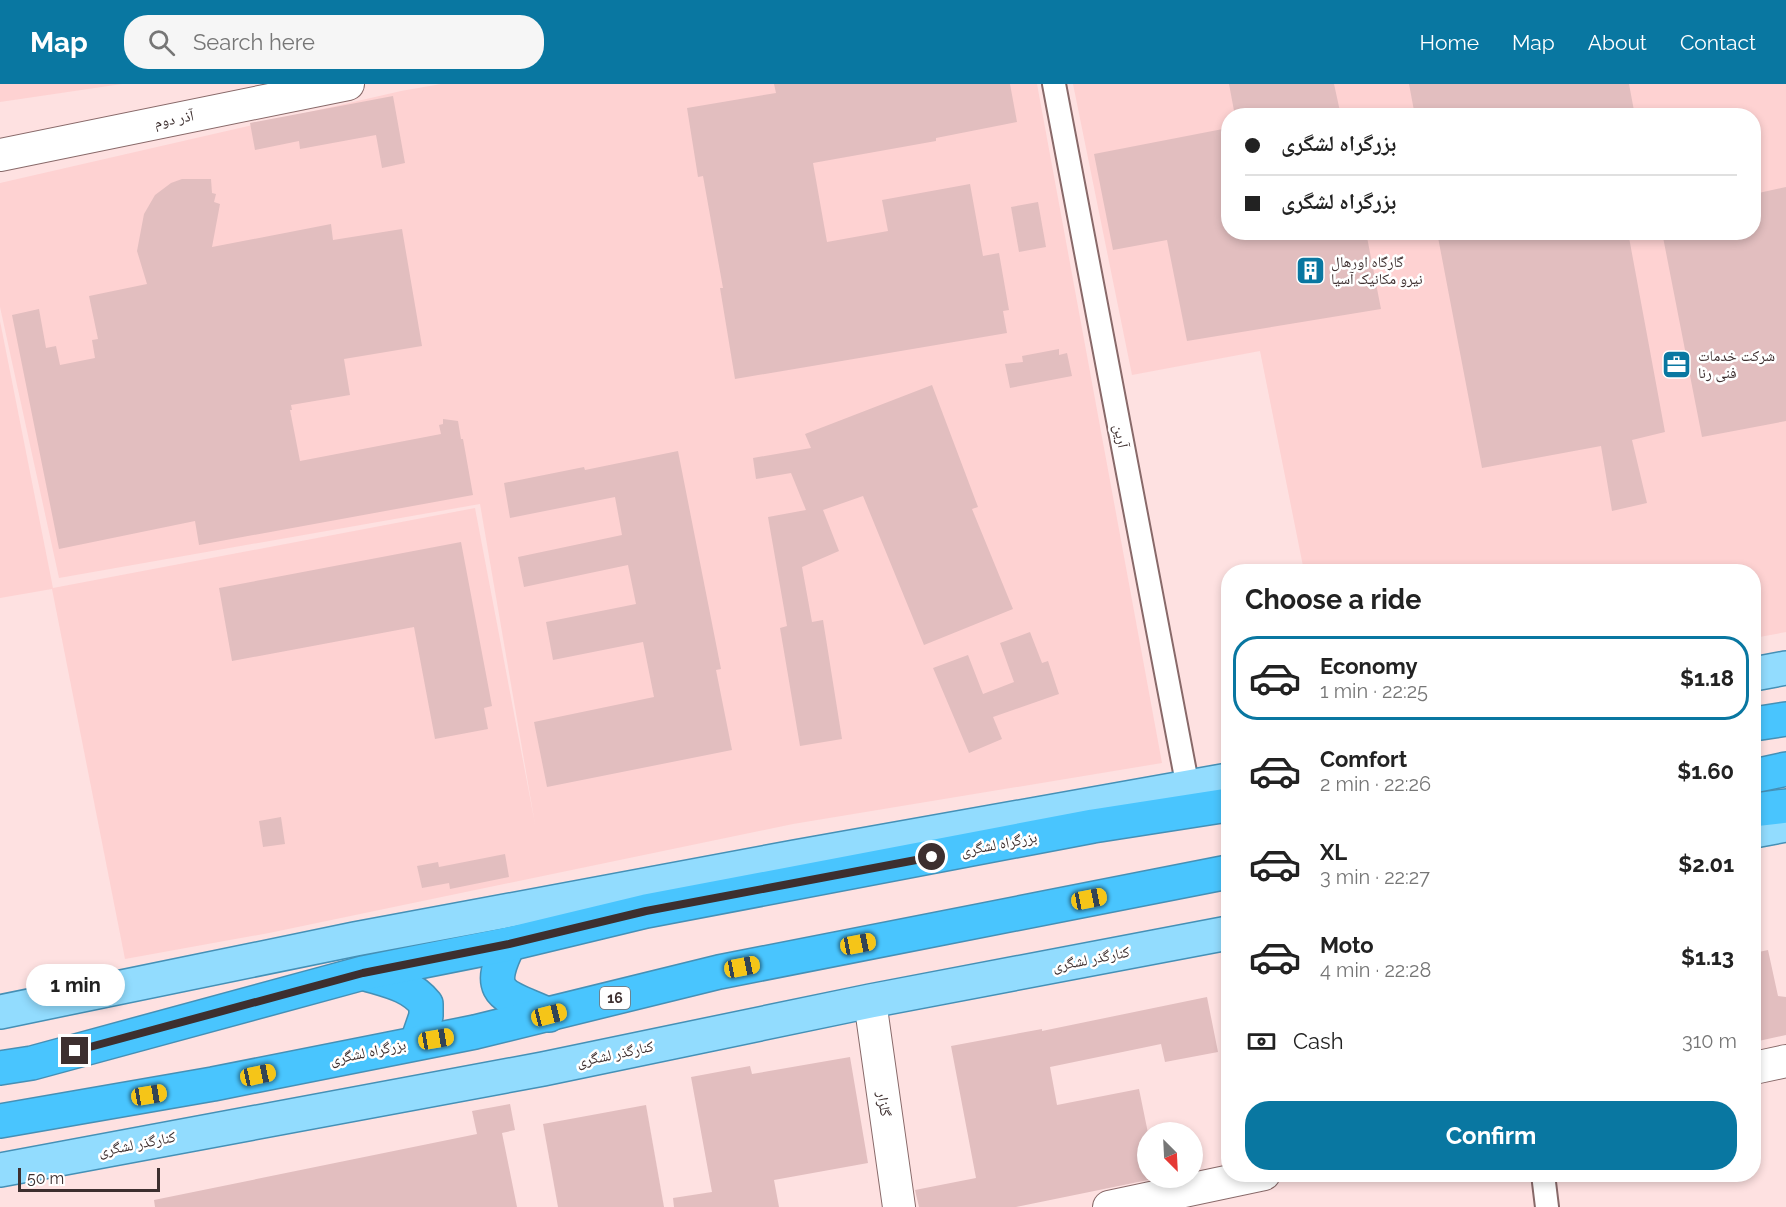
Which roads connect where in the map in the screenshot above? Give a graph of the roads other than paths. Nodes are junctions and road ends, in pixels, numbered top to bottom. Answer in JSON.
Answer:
{"nodes":[{"id":1,"x":348,"y":84,"type":"edge"},
{"id":2,"x":1054,"y":84,"type":"edge"},
{"id":3,"x":0,"y":155,"type":"edge"},
{"id":4,"x":1786,"y":668,"type":"edge"},
{"id":5,"x":1761,"y":673,"type":"edge"},
{"id":6,"x":1786,"y":719,"type":"edge"},
{"id":7,"x":1761,"y":723,"type":"edge"},
{"id":8,"x":1786,"y":769,"type":"edge"},
{"id":9,"x":1761,"y":774,"type":"edge"},
{"id":10,"x":1221,"y":781,"type":"edge"},
{"id":11,"x":1188,"y":788,"type":"junction"},
{"id":12,"x":1221,"y":806,"type":"edge"},
{"id":13,"x":1786,"y":806,"type":"edge"},
{"id":14,"x":1761,"y":809,"type":"edge"},
{"id":15,"x":1786,"y":825,"type":"edge"},
{"id":16,"x":1761,"y":830,"type":"edge"},
{"id":17,"x":1221,"y":873,"type":"edge"},
{"id":18,"x":1221,"y":934,"type":"edge"},
{"id":19,"x":509,"y":944,"type":"junction"},
{"id":20,"x":363,"y":973,"type":"junction"},
{"id":21,"x":870,"y":1001,"type":"junction"},
{"id":22,"x":0,"y":1012,"type":"edge"},
{"id":23,"x":549,"y":1015,"type":"junction"},
{"id":24,"x":417,"y":1042,"type":"junction"},
{"id":25,"x":1786,"y":1061,"type":"edge"},
{"id":26,"x":1761,"y":1066,"type":"edge"},
{"id":27,"x":0,"y":1068,"type":"edge"},
{"id":28,"x":0,"y":1121,"type":"edge"},
{"id":29,"x":0,"y":1170,"type":"edge"},
{"id":30,"x":1226,"y":1182,"type":"edge"},
{"id":31,"x":1544,"y":1182,"type":"edge"},
{"id":32,"x":898,"y":1207,"type":"edge"},
{"id":33,"x":1109,"y":1207,"type":"edge"},
{"id":34,"x":1547,"y":1207,"type":"edge"}],
"edges":[{"from":1,"to":3,"type":"street","name":"آذر دوم"},
{"from":2,"to":11,"type":"street","name":"آرین"},
{"from":4,"to":5,"type":"main road"},
{"from":6,"to":7,"type":"highway"},
{"from":8,"to":9,"type":"highway"},
{"from":10,"to":11,"type":"main road"},
{"from":11,"to":22,"type":"main road"},
{"from":12,"to":19,"type":"highway","name":"بزرگراه لشگری"},
{"from":13,"to":14,"type":"highway"},
{"from":15,"to":16,"type":"main road"},
{"from":17,"to":23,"type":"highway","name":"بزرگراه لشگری","number":"16"},
{"from":18,"to":21,"type":"main road","name":"کنارگذر لشگری"},
{"from":19,"to":20,"type":"highway","name":"بزرگراه لشگری"},
{"from":19,"to":23,"type":"highway"},
{"from":20,"to":24,"type":"highway"},
{"from":20,"to":27,"type":"highway","name":"بزرگراه لشگری"},
{"from":21,"to":29,"type":"main road","name":"کنارگذر لشگری"},
{"from":21,"to":32,"type":"street","name":"گلزار"},
{"from":23,"to":24,"type":"highway","name":"بزرگراه لشگری","number":"16"},
{"from":24,"to":28,"type":"highway","name":"بزرگراه لشگری","number":"16"},
{"from":25,"to":26,"type":"street"},
{"from":30,"to":33,"type":"street"},
{"from":31,"to":34,"type":"street"}]}
